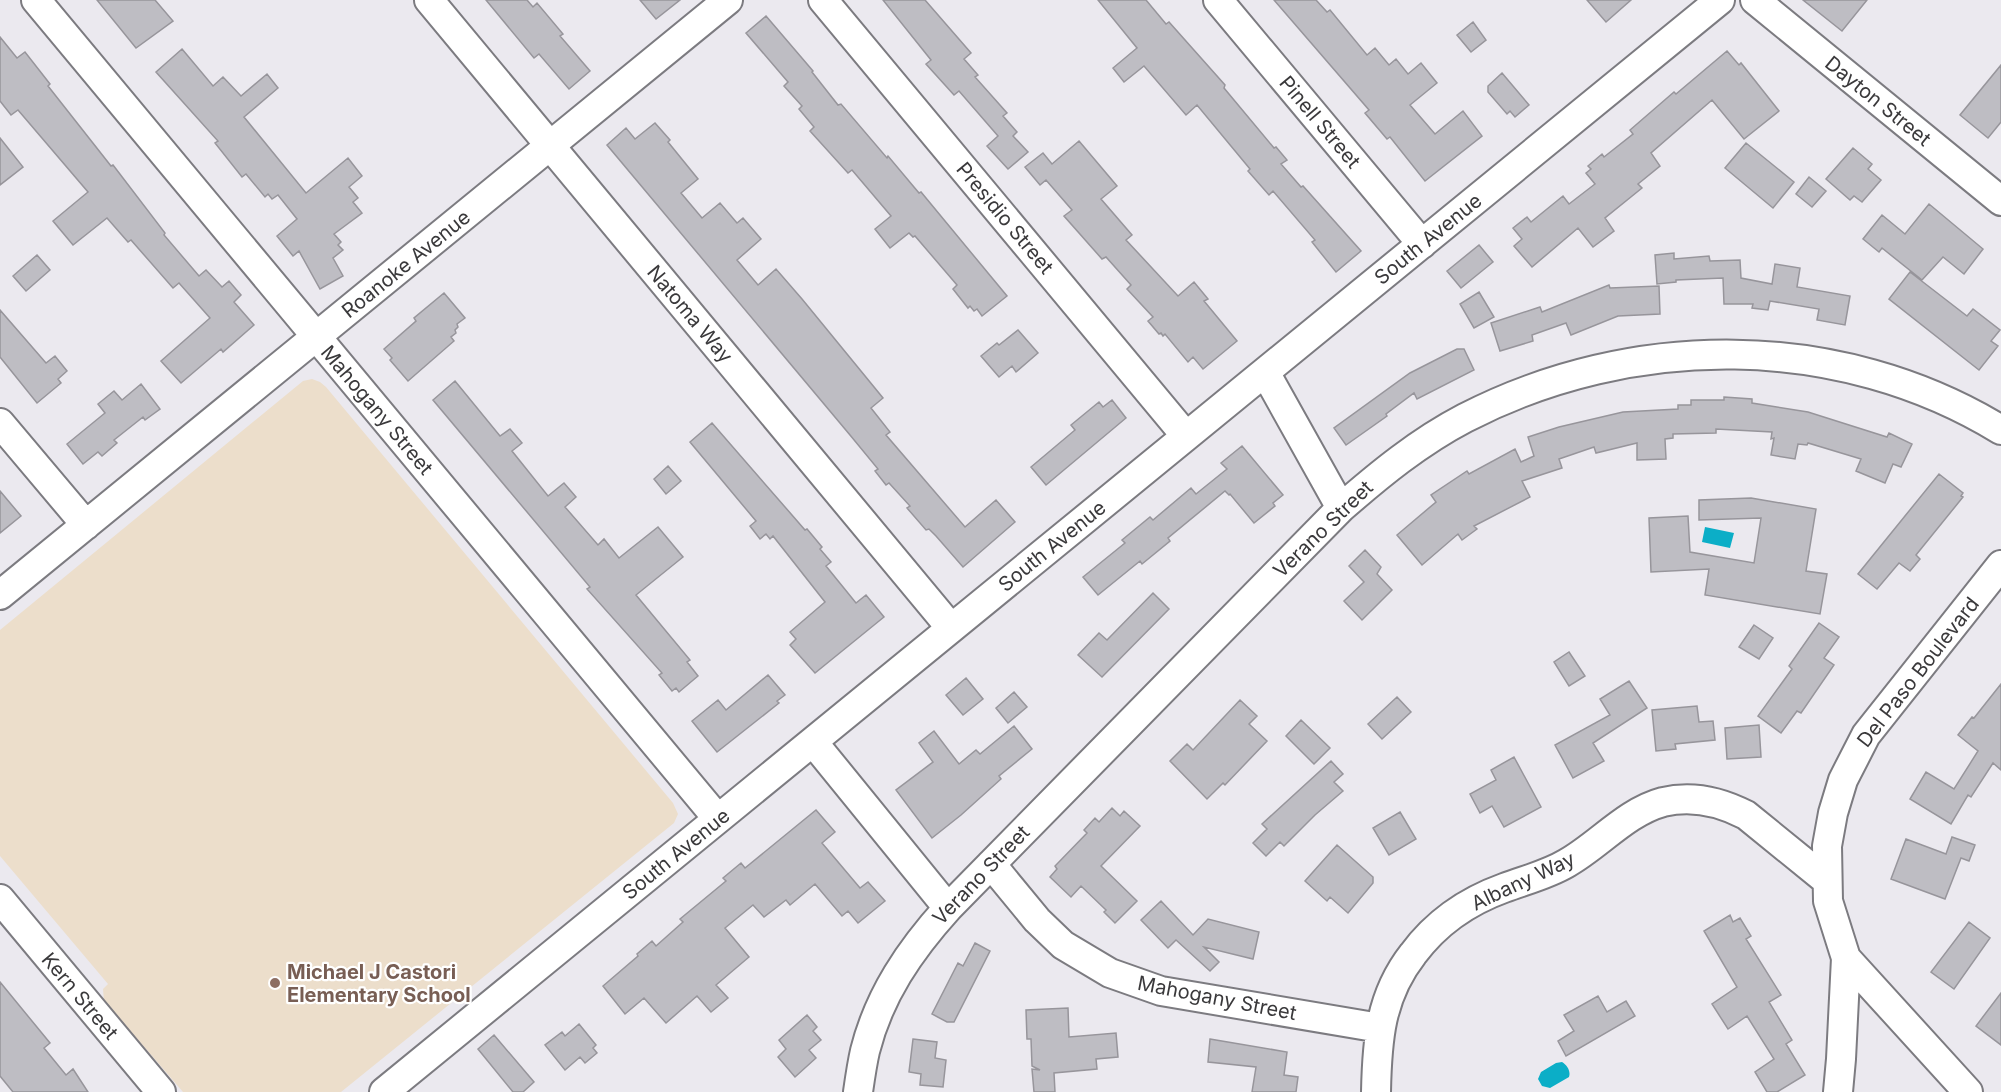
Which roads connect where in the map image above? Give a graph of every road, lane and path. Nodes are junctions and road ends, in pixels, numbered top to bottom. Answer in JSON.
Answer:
{"nodes":[{"id":1,"x":36,"y":0,"type":"edge"},
{"id":2,"x":429,"y":0,"type":"edge"},
{"id":3,"x":728,"y":0,"type":"edge"},
{"id":4,"x":823,"y":0,"type":"edge"},
{"id":5,"x":1218,"y":0,"type":"edge"},
{"id":6,"x":1720,"y":0,"type":"edge"},
{"id":7,"x":1755,"y":0,"type":"edge"},
{"id":8,"x":550,"y":146,"type":"junction"},
{"id":9,"x":2001,"y":201,"type":"edge"},
{"id":10,"x":1422,"y":244,"type":"junction"},
{"id":11,"x":316,"y":337,"type":"junction"},
{"id":12,"x":1265,"y":372,"type":"junction"},
{"id":13,"x":0,"y":423,"type":"edge"},
{"id":14,"x":2001,"y":430,"type":"edge"},
{"id":15,"x":1186,"y":436,"type":"junction"},
{"id":16,"x":1341,"y":508,"type":"junction"},
{"id":17,"x":86,"y":525,"type":"junction"},
{"id":18,"x":2001,"y":565,"type":"edge"},
{"id":19,"x":0,"y":595,"type":"edge"},
{"id":20,"x":951,"y":628,"type":"junction"},
{"id":21,"x":813,"y":742,"type":"junction"},
{"id":22,"x":718,"y":819,"type":"junction"},
{"id":23,"x":991,"y":864,"type":"junction"},
{"id":24,"x":1826,"y":880,"type":"junction"},
{"id":25,"x":0,"y":899,"type":"edge"},
{"id":26,"x":948,"y":908,"type":"junction"},
{"id":27,"x":1846,"y":958,"type":"junction"},
{"id":28,"x":1380,"y":1028,"type":"junction"},
{"id":29,"x":161,"y":1092,"type":"edge"},
{"id":30,"x":384,"y":1092,"type":"edge"},
{"id":31,"x":858,"y":1092,"type":"edge"},
{"id":32,"x":1376,"y":1092,"type":"edge"},
{"id":33,"x":1838,"y":1092,"type":"edge"},
{"id":34,"x":1968,"y":1092,"type":"edge"}],
"edges":[{"from":1,"to":11,"type":"street","name":"Mahogany Street"},
{"from":2,"to":8,"type":"street","name":"Natoma Way"},
{"from":3,"to":8,"type":"street","name":"Roanoke Avenue"},
{"from":4,"to":15,"type":"street","name":"Presidio Street"},
{"from":5,"to":10,"type":"street","name":"Pinell Street"},
{"from":6,"to":10,"type":"street","name":"South Avenue"},
{"from":7,"to":9,"type":"street","name":"Dayton Street"},
{"from":8,"to":11,"type":"street","name":"Roanoke Avenue"},
{"from":8,"to":20,"type":"street","name":"Natoma Way"},
{"from":10,"to":12,"type":"street","name":"South Avenue"},
{"from":11,"to":17,"type":"street","name":"Roanoke Avenue"},
{"from":11,"to":22,"type":"street","name":"Mahogany Street"},
{"from":12,"to":15,"type":"street","name":"South Avenue"},
{"from":12,"to":16,"type":"street"},
{"from":13,"to":17,"type":"street"},
{"from":14,"to":16,"type":"street","name":"Verano Street"},
{"from":15,"to":20,"type":"street","name":"South Avenue"},
{"from":16,"to":23,"type":"street","name":"Verano Street"},
{"from":17,"to":19,"type":"street","name":"Roanoke Avenue"},
{"from":18,"to":24,"type":"street","name":"Del Paso Boulevard"},
{"from":20,"to":21,"type":"street","name":"South Avenue"},
{"from":21,"to":22,"type":"street","name":"South Avenue"},
{"from":21,"to":26,"type":"street"},
{"from":22,"to":30,"type":"street","name":"South Avenue"},
{"from":23,"to":26,"type":"street","name":"Verano Street"},
{"from":23,"to":28,"type":"street","name":"Mahogany Street"},
{"from":24,"to":27,"type":"street","name":"Del Paso Boulevard"},
{"from":24,"to":28,"type":"street","name":"Albany Way"},
{"from":25,"to":29,"type":"street","name":"Kern Street"},
{"from":26,"to":31,"type":"street","name":"Verano Street"},
{"from":27,"to":33,"type":"street"},
{"from":27,"to":34,"type":"street","name":"Del Paso Boulevard"},
{"from":28,"to":32,"type":"street","name":"Albany Way"}]}
